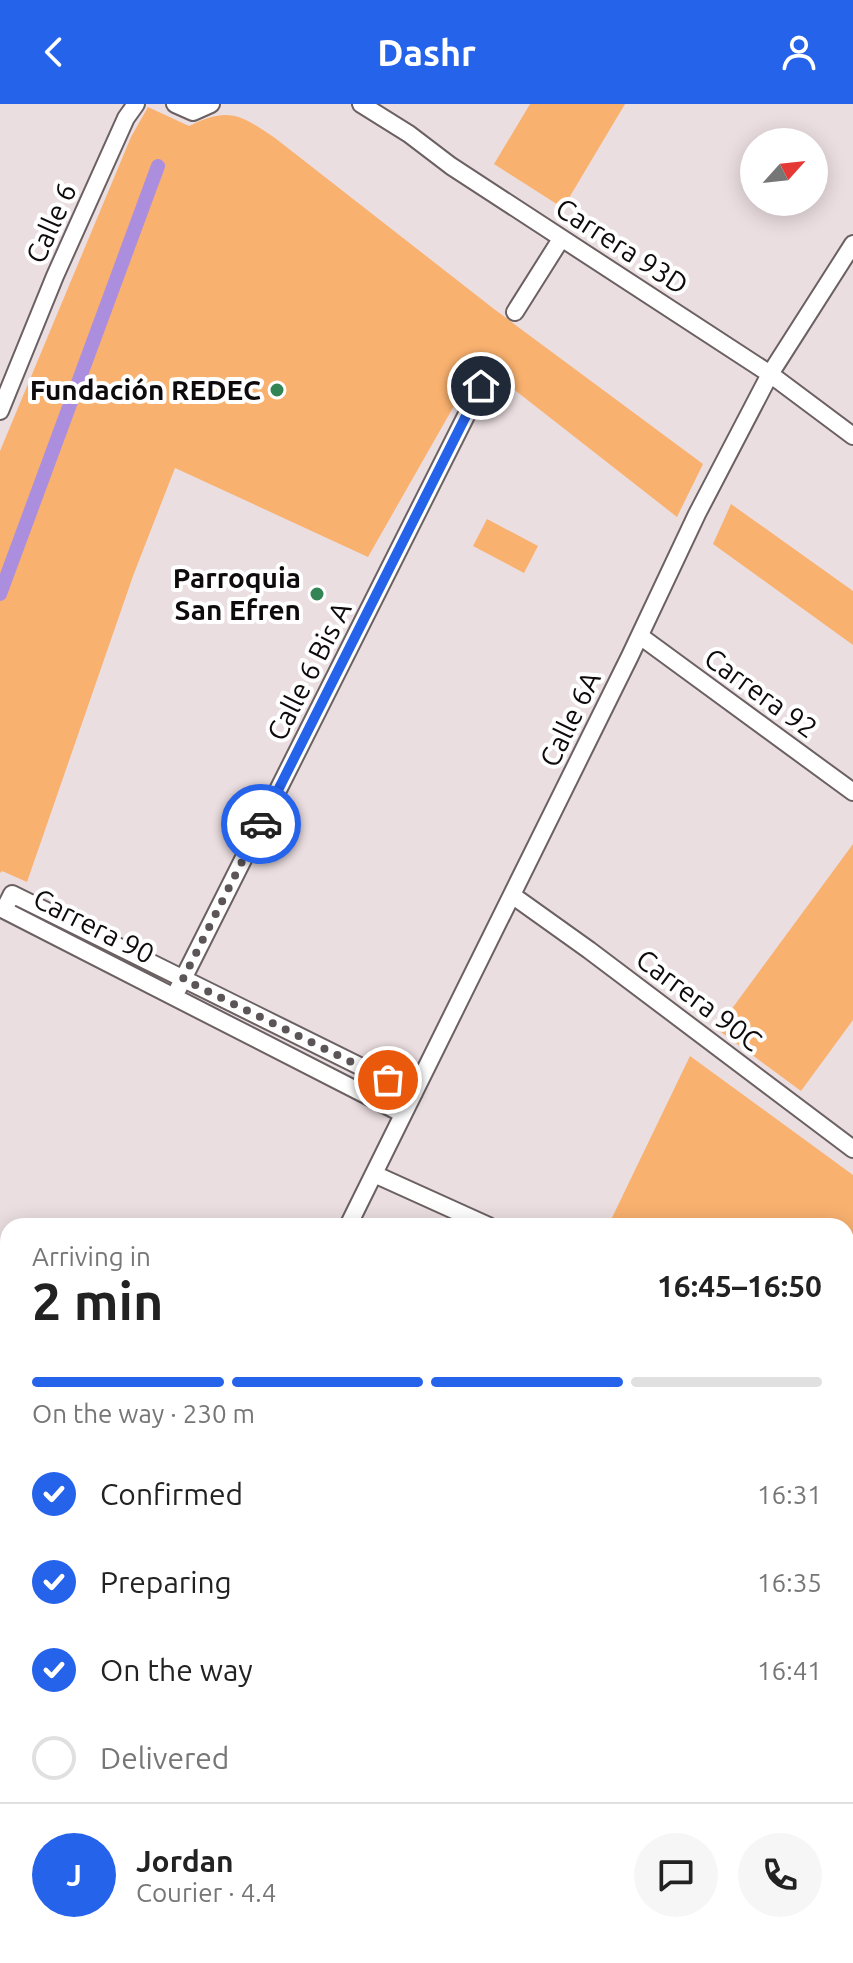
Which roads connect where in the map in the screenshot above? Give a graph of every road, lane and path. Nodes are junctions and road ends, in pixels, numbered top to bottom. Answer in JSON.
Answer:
{"nodes":[{"id":1,"x":136,"y":104,"type":"edge"},
{"id":2,"x":175,"y":104,"type":"edge"},
{"id":3,"x":361,"y":104,"type":"edge"},
{"id":4,"x":204,"y":108,"type":"edge"},
{"id":5,"x":561,"y":239,"type":"junction"},
{"id":6,"x":853,"y":244,"type":"edge"},
{"id":7,"x":515,"y":312,"type":"dead end"},
{"id":8,"x":770,"y":374,"type":"junction"},
{"id":9,"x":481,"y":386,"type":"dead end"},
{"id":10,"x":0,"y":411,"type":"edge"},
{"id":11,"x":853,"y":436,"type":"edge"},
{"id":12,"x":640,"y":636,"type":"junction"},
{"id":13,"x":853,"y":792,"type":"edge"},
{"id":14,"x":512,"y":895,"type":"junction"},
{"id":15,"x":183,"y":979,"type":"junction"},
{"id":16,"x":174,"y":996,"type":"junction"},
{"id":17,"x":414,"y":1093,"type":"junction"},
{"id":18,"x":403,"y":1114,"type":"junction"},
{"id":19,"x":853,"y":1149,"type":"edge"},
{"id":20,"x":374,"y":1174,"type":"junction"},
{"id":21,"x":352,"y":1218,"type":"edge"},
{"id":22,"x":471,"y":1218,"type":"edge"}],
"edges":[{"from":1,"to":10,"type":"street","name":"Calle 6"},
{"from":2,"to":4,"type":"street"},
{"from":3,"to":5,"type":"street","name":"Carrera 93D"},
{"from":5,"to":7,"type":"street"},
{"from":5,"to":8,"type":"street","name":"Carrera 93D"},
{"from":6,"to":8,"type":"street","name":"Calle 6A"},
{"from":8,"to":11,"type":"street","name":"Carrera 93D"},
{"from":8,"to":12,"type":"street","name":"Calle 6A"},
{"from":9,"to":15,"type":"street","name":"Calle 6 Bis A"},
{"from":12,"to":13,"type":"street","name":"Carrera 92"},
{"from":12,"to":14,"type":"street","name":"Calle 6A"},
{"from":14,"to":17,"type":"street","name":"Calle 6A"},
{"from":14,"to":19,"type":"street","name":"Carrera 90C"},
{"from":15,"to":16,"type":"street","name":"Calle 6 Bis A"},
{"from":15,"to":16,"type":"street","name":"Carrera 90"},
{"from":15,"to":17,"type":"street","name":"Carrera 90"},
{"from":16,"to":18,"type":"street","name":"Carrera 90"},
{"from":17,"to":18,"type":"street","name":"Calle 6A"},
{"from":18,"to":20,"type":"street","name":"Calle 6A"},
{"from":20,"to":21,"type":"street","name":"Calle 6A"},
{"from":20,"to":22,"type":"street"}]}
